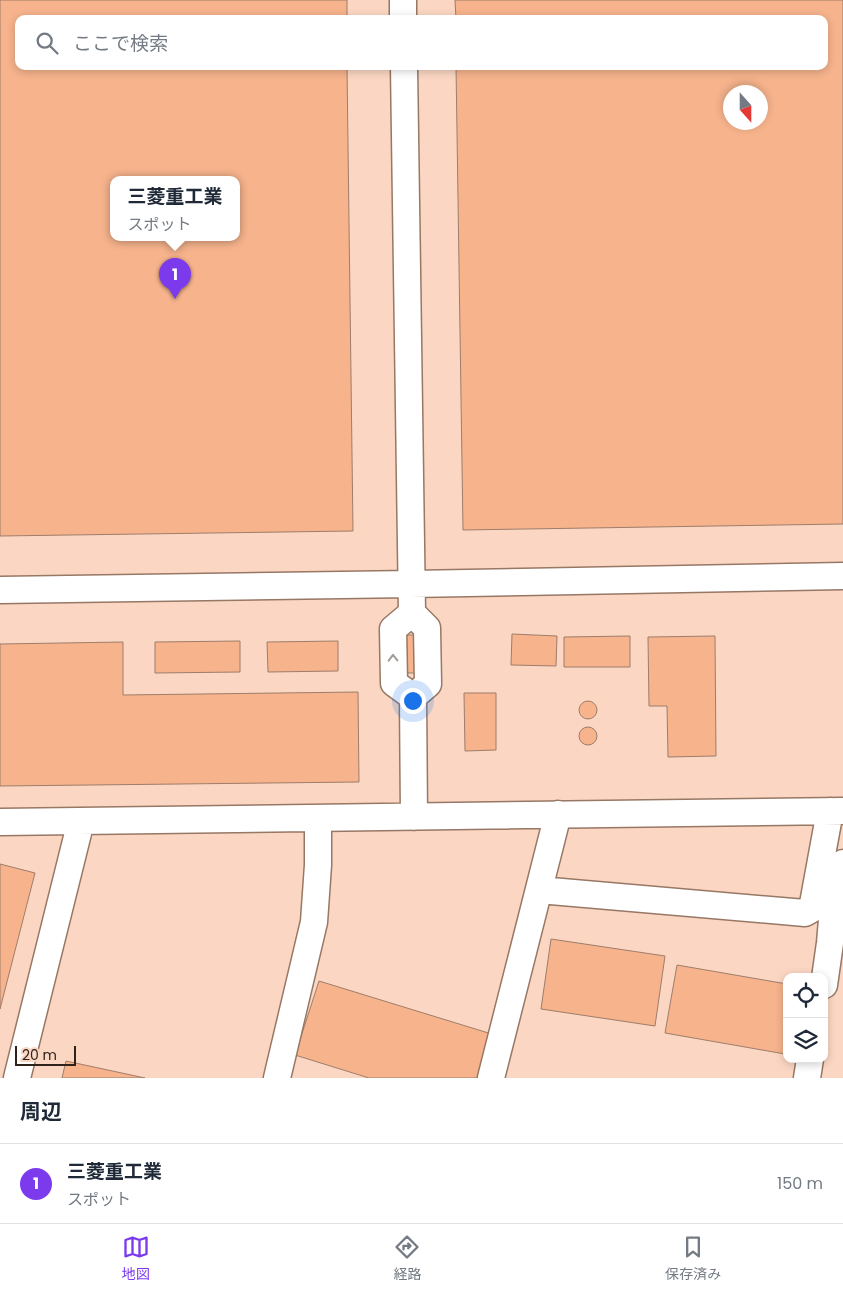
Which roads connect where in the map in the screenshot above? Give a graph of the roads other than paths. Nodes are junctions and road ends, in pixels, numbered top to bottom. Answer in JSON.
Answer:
{"nodes":[{"id":1,"x":403,"y":0,"type":"edge"},
{"id":2,"x":404,"y":15,"type":"edge"},
{"id":3,"x":404,"y":70,"type":"edge"},
{"id":4,"x":843,"y":576,"type":"edge"},
{"id":5,"x":411,"y":584,"type":"junction"},
{"id":6,"x":0,"y":590,"type":"edge"},
{"id":7,"x":412,"y":613,"type":"junction"},
{"id":8,"x":413,"y":697,"type":"junction"},
{"id":9,"x":837,"y":811,"type":"edge"},
{"id":10,"x":558,"y":814,"type":"junction"},
{"id":11,"x":414,"y":817,"type":"junction"},
{"id":12,"x":318,"y":818,"type":"junction"},
{"id":13,"x":81,"y":821,"type":"junction"},
{"id":14,"x":0,"y":822,"type":"edge"},
{"id":15,"x":843,"y":862,"type":"edge"},
{"id":16,"x":539,"y":890,"type":"junction"},
{"id":17,"x":826,"y":973,"type":"edge"},
{"id":18,"x":809,"y":1063,"type":"edge"},
{"id":19,"x":17,"y":1078,"type":"edge"},
{"id":20,"x":277,"y":1078,"type":"edge"},
{"id":21,"x":491,"y":1078,"type":"edge"},
{"id":22,"x":806,"y":1078,"type":"edge"}],
"edges":[{"from":1,"to":2,"type":"street"},
{"from":3,"to":5,"type":"street"},
{"from":4,"to":5,"type":"street"},
{"from":5,"to":6,"type":"street"},
{"from":5,"to":7,"type":"street"},
{"from":7,"to":8,"type":"street"},
{"from":8,"to":7,"type":"street","one_way":true},
{"from":8,"to":11,"type":"street"},
{"from":9,"to":10,"type":"street"},
{"from":9,"to":16,"type":"street"},
{"from":10,"to":11,"type":"street"},
{"from":10,"to":16,"type":"street"},
{"from":11,"to":12,"type":"street"},
{"from":12,"to":13,"type":"street"},
{"from":12,"to":20,"type":"street"},
{"from":13,"to":14,"type":"street"},
{"from":13,"to":19,"type":"street"},
{"from":15,"to":17,"type":"street"},
{"from":16,"to":21,"type":"street"},
{"from":18,"to":22,"type":"street"}]}
